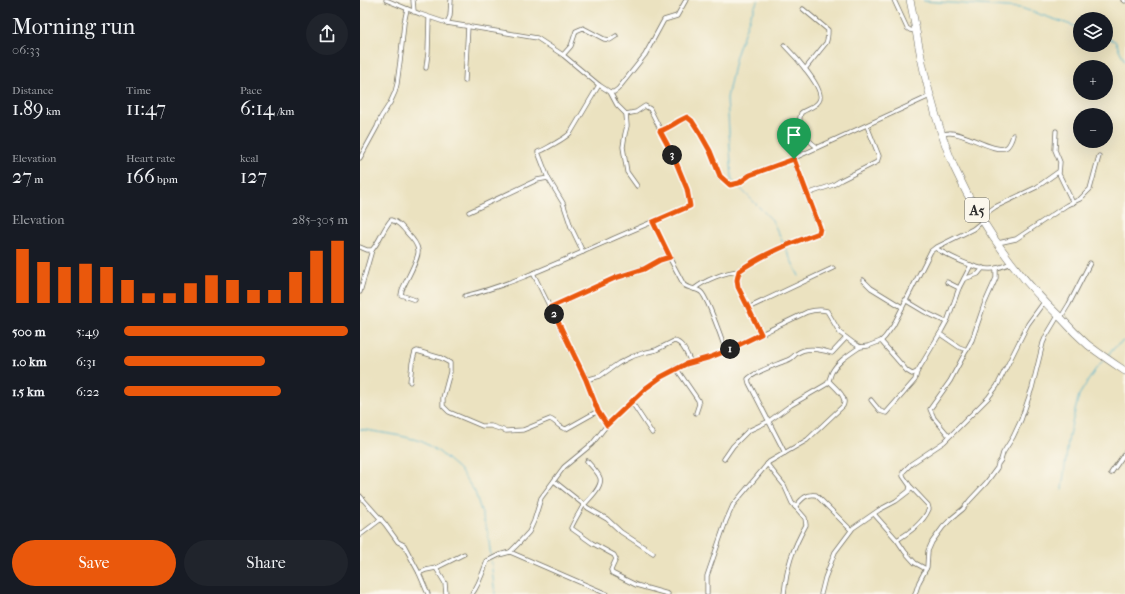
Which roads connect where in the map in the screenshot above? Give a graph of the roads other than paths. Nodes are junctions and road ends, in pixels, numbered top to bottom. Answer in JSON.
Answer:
{"nodes":[{"id":1,"x":386,"y":0,"type":"edge"},
{"id":2,"x":413,"y":0,"type":"edge"},
{"id":3,"x":451,"y":0,"type":"edge"},
{"id":4,"x":686,"y":0,"type":"edge"},
{"id":5,"x":894,"y":0,"type":"edge"},
{"id":6,"x":910,"y":0,"type":"edge"},
{"id":7,"x":407,"y":9,"type":"junction"},
{"id":8,"x":803,"y":9,"type":"dead end"},
{"id":9,"x":414,"y":12,"type":"junction"},
{"id":10,"x":429,"y":18,"type":"junction"},
{"id":11,"x":447,"y":23,"type":"junction"},
{"id":12,"x":468,"y":26,"type":"junction"},
{"id":13,"x":916,"y":31,"type":"junction"},
{"id":14,"x":616,"y":36,"type":"dead end"},
{"id":15,"x":784,"y":45,"type":"dead end"},
{"id":16,"x":563,"y":55,"type":"junction"},
{"id":17,"x":426,"y":68,"type":"dead end"},
{"id":18,"x":805,"y":69,"type":"junction"},
{"id":19,"x":465,"y":81,"type":"dead end"},
{"id":20,"x":599,"y":84,"type":"junction"},
{"id":21,"x":610,"y":92,"type":"junction"},
{"id":22,"x":930,"y":96,"type":"junction"},
{"id":23,"x":626,"y":114,"type":"junction"},
{"id":24,"x":867,"y":126,"type":"junction"},
{"id":25,"x":660,"y":131,"type":"junction"},
{"id":26,"x":1056,"y":131,"type":"dead end"},
{"id":27,"x":943,"y":135,"type":"junction"},
{"id":28,"x":1013,"y":135,"type":"dead end"},
{"id":29,"x":818,"y":147,"type":"junction"},
{"id":30,"x":1099,"y":156,"type":"dead end"},
{"id":31,"x":360,"y":158,"type":"edge"},
{"id":32,"x":794,"y":159,"type":"junction"},
{"id":33,"x":1058,"y":172,"type":"junction"},
{"id":34,"x":548,"y":178,"type":"junction"},
{"id":35,"x":637,"y":186,"type":"dead end"},
{"id":36,"x":807,"y":194,"type":"junction"},
{"id":37,"x":1073,"y":203,"type":"junction"},
{"id":38,"x":469,"y":212,"type":"dead end"},
{"id":39,"x":982,"y":219,"type":"junction"},
{"id":40,"x":653,"y":222,"type":"junction"},
{"id":41,"x":998,"y":244,"type":"junction"},
{"id":42,"x":360,"y":247,"type":"edge"},
{"id":43,"x":935,"y":248,"type":"junction"},
{"id":44,"x":372,"y":250,"type":"junction"},
{"id":45,"x":583,"y":252,"type":"junction"},
{"id":46,"x":670,"y":257,"type":"junction"},
{"id":47,"x":1012,"y":263,"type":"junction"},
{"id":48,"x":1090,"y":263,"type":"dead end"},
{"id":49,"x":971,"y":265,"type":"junction"},
{"id":50,"x":833,"y":268,"type":"dead end"},
{"id":51,"x":984,"y":268,"type":"junction"},
{"id":52,"x":996,"y":268,"type":"junction"},
{"id":53,"x":968,"y":270,"type":"junction"},
{"id":54,"x":739,"y":271,"type":"junction"},
{"id":55,"x":533,"y":273,"type":"junction"},
{"id":56,"x":973,"y":276,"type":"junction"},
{"id":57,"x":964,"y":279,"type":"junction"},
{"id":58,"x":863,"y":280,"type":"dead end"},
{"id":59,"x":947,"y":282,"type":"dead end"},
{"id":60,"x":959,"y":288,"type":"junction"},
{"id":61,"x":694,"y":289,"type":"junction"},
{"id":62,"x":360,"y":292,"type":"edge"},
{"id":63,"x":465,"y":296,"type":"dead end"},
{"id":64,"x":415,"y":300,"type":"dead end"},
{"id":65,"x":905,"y":300,"type":"junction"},
{"id":66,"x":1044,"y":302,"type":"junction"},
{"id":67,"x":551,"y":307,"type":"junction"},
{"id":68,"x":902,"y":307,"type":"junction"},
{"id":69,"x":748,"y":308,"type":"junction"},
{"id":70,"x":1059,"y":317,"type":"junction"},
{"id":71,"x":946,"y":322,"type":"junction"},
{"id":72,"x":761,"y":334,"type":"junction"},
{"id":73,"x":940,"y":334,"type":"junction"},
{"id":74,"x":846,"y":338,"type":"junction"},
{"id":75,"x":881,"y":341,"type":"junction"},
{"id":76,"x":860,"y":347,"type":"junction"},
{"id":77,"x":967,"y":350,"type":"junction"},
{"id":78,"x":726,"y":351,"type":"junction"},
{"id":79,"x":691,"y":362,"type":"junction"},
{"id":80,"x":676,"y":368,"type":"junction"},
{"id":81,"x":1125,"y":371,"type":"edge"},
{"id":82,"x":917,"y":372,"type":"junction"},
{"id":83,"x":586,"y":380,"type":"junction"},
{"id":84,"x":829,"y":381,"type":"junction"},
{"id":85,"x":410,"y":382,"type":"dead end"},
{"id":86,"x":871,"y":400,"type":"dead end"},
{"id":87,"x":631,"y":401,"type":"junction"},
{"id":88,"x":598,"y":411,"type":"junction"},
{"id":89,"x":696,"y":413,"type":"dead end"},
{"id":90,"x":769,"y":421,"type":"junction"},
{"id":91,"x":607,"y":425,"type":"junction"},
{"id":92,"x":652,"y":433,"type":"dead end"},
{"id":93,"x":949,"y":436,"type":"junction"},
{"id":94,"x":785,"y":453,"type":"junction"},
{"id":95,"x":1125,"y":453,"type":"edge"},
{"id":96,"x":724,"y":459,"type":"dead end"},
{"id":97,"x":587,"y":461,"type":"dead end"},
{"id":98,"x":767,"y":464,"type":"junction"},
{"id":99,"x":1111,"y":473,"type":"dead end"},
{"id":100,"x":554,"y":481,"type":"junction"},
{"id":101,"x":910,"y":486,"type":"junction"},
{"id":102,"x":360,"y":496,"type":"edge"},
{"id":103,"x":584,"y":505,"type":"junction"},
{"id":104,"x":795,"y":507,"type":"junction"},
{"id":105,"x":874,"y":514,"type":"junction"},
{"id":106,"x":381,"y":520,"type":"junction"},
{"id":107,"x":851,"y":530,"type":"junction"},
{"id":108,"x":360,"y":535,"type":"edge"},
{"id":109,"x":897,"y":540,"type":"junction"},
{"id":110,"x":510,"y":552,"type":"junction"},
{"id":111,"x":653,"y":553,"type":"dead end"},
{"id":112,"x":464,"y":554,"type":"dead end"},
{"id":113,"x":436,"y":568,"type":"junction"},
{"id":114,"x":926,"y":569,"type":"junction"},
{"id":115,"x":419,"y":572,"type":"junction"},
{"id":116,"x":428,"y":594,"type":"edge"},
{"id":117,"x":446,"y":594,"type":"edge"},
{"id":118,"x":472,"y":594,"type":"edge"},
{"id":119,"x":607,"y":594,"type":"edge"},
{"id":120,"x":668,"y":594,"type":"edge"},
{"id":121,"x":707,"y":594,"type":"edge"},
{"id":122,"x":784,"y":594,"type":"edge"},
{"id":123,"x":821,"y":594,"type":"edge"},
{"id":124,"x":915,"y":594,"type":"edge"}],
"edges":[{"from":1,"to":7,"type":"street"},
{"from":2,"to":9,"type":"street"},
{"from":3,"to":11,"type":"street"},
{"from":4,"to":21,"type":"street"},
{"from":5,"to":13,"type":"street"},
{"from":6,"to":13,"type":"highway","number":"A5"},
{"from":7,"to":9,"type":"street"},
{"from":7,"to":31,"type":"street"},
{"from":8,"to":18,"type":"street"},
{"from":9,"to":10,"type":"street"},
{"from":10,"to":11,"type":"street"},
{"from":10,"to":17,"type":"street"},
{"from":11,"to":12,"type":"street"},
{"from":12,"to":16,"type":"street"},
{"from":12,"to":19,"type":"street"},
{"from":13,"to":22,"type":"highway","number":"A5"},
{"from":14,"to":16,"type":"street"},
{"from":15,"to":18,"type":"street"},
{"from":16,"to":20,"type":"street"},
{"from":18,"to":29,"type":"street"},
{"from":20,"to":21,"type":"street"},
{"from":20,"to":34,"type":"street"},
{"from":21,"to":23,"type":"street"},
{"from":22,"to":24,"type":"street"},
{"from":22,"to":27,"type":"highway","number":"A5"},
{"from":23,"to":25,"type":"street"},
{"from":23,"to":35,"type":"street"},
{"from":24,"to":29,"type":"street"},
{"from":24,"to":36,"type":"street"},
{"from":25,"to":32,"type":"street"},
{"from":25,"to":40,"type":"street"},
{"from":26,"to":33,"type":"street"},
{"from":27,"to":28,"type":"street"},
{"from":27,"to":39,"type":"highway","number":"A5"},
{"from":29,"to":32,"type":"street"},
{"from":30,"to":37,"type":"street"},
{"from":32,"to":36,"type":"street"},
{"from":33,"to":37,"type":"street"},
{"from":33,"to":39,"type":"street"},
{"from":34,"to":38,"type":"street"},
{"from":34,"to":45,"type":"street"},
{"from":36,"to":54,"type":"street"},
{"from":37,"to":41,"type":"street"},
{"from":39,"to":41,"type":"highway","number":"A5"},
{"from":39,"to":43,"type":"street"},
{"from":40,"to":45,"type":"street"},
{"from":40,"to":46,"type":"street"},
{"from":41,"to":47,"type":"highway","number":"A5"},
{"from":42,"to":44,"type":"street"},
{"from":43,"to":49,"type":"street"},
{"from":43,"to":65,"type":"street"},
{"from":44,"to":62,"type":"street"},
{"from":44,"to":64,"type":"street"},
{"from":45,"to":55,"type":"street"},
{"from":46,"to":61,"type":"street"},
{"from":46,"to":67,"type":"street"},
{"from":47,"to":52,"type":"street"},
{"from":47,"to":66,"type":"highway","number":"A5"},
{"from":48,"to":70,"type":"street"},
{"from":49,"to":51,"type":"street"},
{"from":49,"to":53,"type":"street"},
{"from":50,"to":69,"type":"street"},
{"from":51,"to":52,"type":"street"},
{"from":51,"to":56,"type":"street"},
{"from":52,"to":77,"type":"street"},
{"from":53,"to":56,"type":"street"},
{"from":53,"to":57,"type":"street"},
{"from":54,"to":61,"type":"street"},
{"from":54,"to":69,"type":"street"},
{"from":55,"to":63,"type":"street"},
{"from":55,"to":67,"type":"street"},
{"from":56,"to":57,"type":"street"},
{"from":57,"to":60,"type":"street"},
{"from":58,"to":68,"type":"street"},
{"from":59,"to":60,"type":"street"},
{"from":60,"to":71,"type":"street"},
{"from":61,"to":78,"type":"street"},
{"from":65,"to":68,"type":"street"},
{"from":65,"to":71,"type":"street"},
{"from":66,"to":70,"type":"highway","number":"A5"},
{"from":66,"to":93,"type":"street"},
{"from":67,"to":83,"type":"street"},
{"from":68,"to":75,"type":"street"},
{"from":69,"to":72,"type":"street"},
{"from":70,"to":81,"type":"highway","number":"A5"},
{"from":70,"to":114,"type":"street"},
{"from":71,"to":73,"type":"street"},
{"from":72,"to":74,"type":"street"},
{"from":72,"to":78,"type":"street"},
{"from":73,"to":77,"type":"street"},
{"from":73,"to":82,"type":"street"},
{"from":74,"to":76,"type":"street"},
{"from":74,"to":90,"type":"street"},
{"from":75,"to":76,"type":"street"},
{"from":75,"to":82,"type":"street"},
{"from":76,"to":84,"type":"street"},
{"from":77,"to":93,"type":"street"},
{"from":78,"to":79,"type":"street"},
{"from":79,"to":80,"type":"street"},
{"from":79,"to":83,"type":"street"},
{"from":80,"to":87,"type":"street"},
{"from":80,"to":89,"type":"street"},
{"from":82,"to":86,"type":"street"},
{"from":83,"to":88,"type":"street"},
{"from":84,"to":90,"type":"street"},
{"from":84,"to":94,"type":"street"},
{"from":85,"to":88,"type":"street"},
{"from":87,"to":91,"type":"street"},
{"from":87,"to":92,"type":"street"},
{"from":88,"to":91,"type":"street"},
{"from":90,"to":94,"type":"street"},
{"from":90,"to":96,"type":"street"},
{"from":91,"to":100,"type":"street"},
{"from":93,"to":101,"type":"street"},
{"from":94,"to":98,"type":"street"},
{"from":95,"to":99,"type":"street"},
{"from":97,"to":103,"type":"street"},
{"from":98,"to":104,"type":"street"},
{"from":98,"to":121,"type":"street"},
{"from":100,"to":103,"type":"street"},
{"from":100,"to":110,"type":"street"},
{"from":101,"to":105,"type":"street"},
{"from":101,"to":109,"type":"street"},
{"from":102,"to":106,"type":"street"},
{"from":103,"to":111,"type":"street"},
{"from":103,"to":120,"type":"street"},
{"from":104,"to":107,"type":"street"},
{"from":104,"to":122,"type":"street"},
{"from":105,"to":107,"type":"street"},
{"from":105,"to":109,"type":"street"},
{"from":106,"to":108,"type":"street"},
{"from":106,"to":115,"type":"street"},
{"from":107,"to":123,"type":"street"},
{"from":109,"to":114,"type":"street"},
{"from":110,"to":118,"type":"street"},
{"from":110,"to":119,"type":"street"},
{"from":112,"to":113,"type":"street"},
{"from":113,"to":115,"type":"street"},
{"from":113,"to":117,"type":"street"},
{"from":114,"to":124,"type":"street"},
{"from":115,"to":116,"type":"street"}]}
